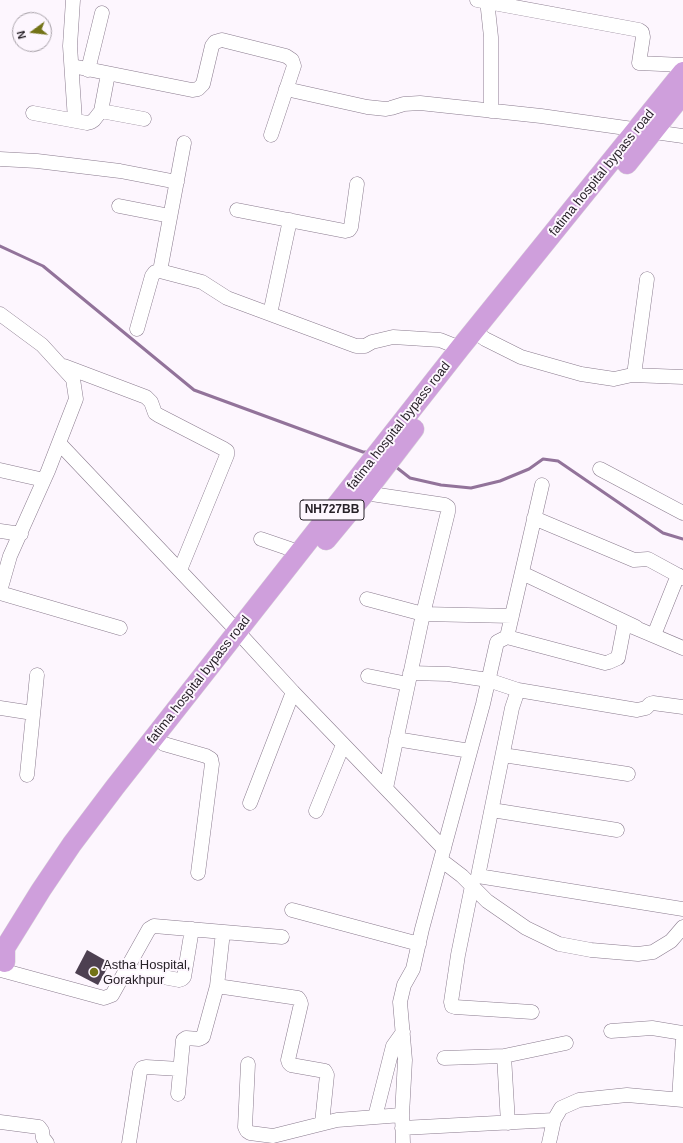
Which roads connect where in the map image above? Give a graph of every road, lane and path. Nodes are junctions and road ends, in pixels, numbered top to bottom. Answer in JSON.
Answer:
{"nodes":[{"id":1,"x":73,"y":0,"type":"edge"},
{"id":2,"x":483,"y":1,"type":"edge"},
{"id":3,"x":102,"y":13,"type":"dead end"},
{"id":4,"x":683,"y":65,"type":"edge"},
{"id":5,"x":72,"y":66,"type":"junction"},
{"id":6,"x":88,"y":70,"type":"junction"},
{"id":7,"x":683,"y":72,"type":"edge"},
{"id":8,"x":108,"y":74,"type":"junction"},
{"id":9,"x":286,"y":89,"type":"junction"},
{"id":10,"x":683,"y":94,"type":"edge"},
{"id":11,"x":101,"y":111,"type":"junction"},
{"id":12,"x":491,"y":111,"type":"junction"},
{"id":13,"x":33,"y":113,"type":"dead end"},
{"id":14,"x":144,"y":119,"type":"dead end"},
{"id":15,"x":75,"y":120,"type":"junction"},
{"id":16,"x":645,"y":131,"type":"junction"},
{"id":17,"x":271,"y":136,"type":"dead end"},
{"id":18,"x":683,"y":136,"type":"edge"},
{"id":19,"x":184,"y":143,"type":"dead end"},
{"id":20,"x":0,"y":159,"type":"edge"},
{"id":21,"x":177,"y":182,"type":"junction"},
{"id":22,"x":357,"y":184,"type":"dead end"},
{"id":23,"x":119,"y":206,"type":"dead end"},
{"id":24,"x":237,"y":210,"type":"dead end"},
{"id":25,"x":170,"y":216,"type":"junction"},
{"id":26,"x":290,"y":220,"type":"junction"},
{"id":27,"x":160,"y":272,"type":"junction"},
{"id":28,"x":647,"y":279,"type":"dead end"},
{"id":29,"x":0,"y":314,"type":"edge"},
{"id":30,"x":270,"y":314,"type":"junction"},
{"id":31,"x":137,"y":329,"type":"dead end"},
{"id":32,"x":479,"y":335,"type":"junction"},
{"id":33,"x":460,"y":348,"type":"junction"},
{"id":34,"x":60,"y":365,"type":"junction"},
{"id":35,"x":634,"y":375,"type":"junction"},
{"id":36,"x":683,"y":377,"type":"edge"},
{"id":37,"x":59,"y":443,"type":"junction"},
{"id":38,"x":600,"y":469,"type":"dead end"},
{"id":39,"x":0,"y":470,"type":"edge"},
{"id":40,"x":44,"y":480,"type":"junction"},
{"id":41,"x":542,"y":485,"type":"dead end"},
{"id":42,"x":365,"y":493,"type":"junction"},
{"id":43,"x":683,"y":513,"type":"edge"},
{"id":44,"x":534,"y":518,"type":"junction"},
{"id":45,"x":328,"y":526,"type":"junction"},
{"id":46,"x":0,"y":530,"type":"edge"},
{"id":47,"x":21,"y":534,"type":"junction"},
{"id":48,"x":262,"y":539,"type":"dead end"},
{"id":49,"x":299,"y":552,"type":"junction"},
{"id":50,"x":180,"y":570,"type":"junction"},
{"id":51,"x":522,"y":573,"type":"junction"},
{"id":52,"x":680,"y":576,"type":"edge"},
{"id":53,"x":0,"y":592,"type":"edge"},
{"id":54,"x":367,"y":599,"type":"dead end"},
{"id":55,"x":423,"y":614,"type":"junction"},
{"id":56,"x":512,"y":616,"type":"junction"},
{"id":57,"x":636,"y":627,"type":"junction"},
{"id":58,"x":120,"y":628,"type":"dead end"},
{"id":59,"x":654,"y":635,"type":"junction"},
{"id":60,"x":242,"y":637,"type":"junction"},
{"id":61,"x":507,"y":637,"type":"junction"},
{"id":62,"x":683,"y":648,"type":"edge"},
{"id":63,"x":37,"y":675,"type":"dead end"},
{"id":64,"x":368,"y":676,"type":"dead end"},
{"id":65,"x":409,"y":679,"type":"junction"},
{"id":66,"x":488,"y":680,"type":"junction"},
{"id":67,"x":518,"y":690,"type":"junction"},
{"id":68,"x":293,"y":692,"type":"junction"},
{"id":69,"x":683,"y":707,"type":"edge"},
{"id":70,"x":0,"y":708,"type":"edge"},
{"id":71,"x":33,"y":713,"type":"junction"},
{"id":72,"x":396,"y":739,"type":"junction"},
{"id":73,"x":164,"y":744,"type":"junction"},
{"id":74,"x":343,"y":745,"type":"junction"},
{"id":75,"x":470,"y":751,"type":"junction"},
{"id":76,"x":503,"y":755,"type":"junction"},
{"id":77,"x":628,"y":774,"type":"dead end"},
{"id":78,"x":26,"y":775,"type":"dead end"},
{"id":79,"x":386,"y":788,"type":"junction"},
{"id":80,"x":250,"y":803,"type":"dead end"},
{"id":81,"x":492,"y":810,"type":"junction"},
{"id":82,"x":316,"y":811,"type":"dead end"},
{"id":83,"x":617,"y":830,"type":"dead end"},
{"id":84,"x":443,"y":855,"type":"junction"},
{"id":85,"x":198,"y":874,"type":"dead end"},
{"id":86,"x":476,"y":884,"type":"junction"},
{"id":87,"x":683,"y":909,"type":"edge"},
{"id":88,"x":292,"y":910,"type":"dead end"},
{"id":89,"x":683,"y":927,"type":"edge"},
{"id":90,"x":192,"y":929,"type":"junction"},
{"id":91,"x":223,"y":932,"type":"junction"},
{"id":92,"x":282,"y":937,"type":"dead end"},
{"id":93,"x":419,"y":944,"type":"junction"},
{"id":94,"x":2,"y":968,"type":"edge"},
{"id":95,"x":126,"y":970,"type":"junction"},
{"id":96,"x":217,"y":986,"type":"junction"},
{"id":97,"x":532,"y":1012,"type":"dead end"},
{"id":98,"x":611,"y":1031,"type":"dead end"},
{"id":99,"x":403,"y":1032,"type":"junction"},
{"id":100,"x":683,"y":1033,"type":"edge"},
{"id":101,"x":683,"y":1038,"type":"edge"},
{"id":102,"x":566,"y":1043,"type":"dead end"},
{"id":103,"x":504,"y":1056,"type":"junction"},
{"id":104,"x":444,"y":1058,"type":"dead end"},
{"id":105,"x":248,"y":1064,"type":"dead end"},
{"id":106,"x":180,"y":1069,"type":"junction"},
{"id":107,"x":178,"y":1094,"type":"dead end"},
{"id":108,"x":681,"y":1099,"type":"edge"},
{"id":109,"x":375,"y":1117,"type":"junction"},
{"id":110,"x":554,"y":1120,"type":"junction"},
{"id":111,"x":402,"y":1121,"type":"junction"},
{"id":112,"x":0,"y":1122,"type":"edge"},
{"id":113,"x":322,"y":1123,"type":"junction"},
{"id":114,"x":508,"y":1123,"type":"junction"},
{"id":115,"x":47,"y":1143,"type":"edge"},
{"id":116,"x":129,"y":1143,"type":"edge"},
{"id":117,"x":403,"y":1143,"type":"edge"},
{"id":118,"x":550,"y":1143,"type":"edge"}],
"edges":[{"from":1,"to":5,"type":"street"},
{"from":2,"to":4,"type":"street"},
{"from":2,"to":12,"type":"street"},
{"from":3,"to":6,"type":"street"},
{"from":5,"to":6,"type":"street"},
{"from":5,"to":15,"type":"street"},
{"from":6,"to":8,"type":"street"},
{"from":7,"to":16,"type":"highway","name":"fatima hospital bypass road","number":"NH727BB"},
{"from":8,"to":9,"type":"street"},
{"from":8,"to":11,"type":"street"},
{"from":9,"to":12,"type":"street"},
{"from":9,"to":17,"type":"street"},
{"from":10,"to":16,"type":"highway","name":"fatima hospital bypass road","number":"NH727BB"},
{"from":11,"to":14,"type":"street"},
{"from":11,"to":15,"type":"street"},
{"from":12,"to":16,"type":"street"},
{"from":13,"to":15,"type":"street"},
{"from":16,"to":18,"type":"street"},
{"from":16,"to":32,"type":"highway","name":"fatima hospital bypass road","number":"NH727BB"},
{"from":19,"to":21,"type":"street"},
{"from":20,"to":21,"type":"street"},
{"from":21,"to":25,"type":"street"},
{"from":22,"to":26,"type":"street"},
{"from":23,"to":25,"type":"street"},
{"from":24,"to":26,"type":"street"},
{"from":25,"to":27,"type":"street"},
{"from":26,"to":30,"type":"street"},
{"from":27,"to":30,"type":"street"},
{"from":27,"to":31,"type":"street"},
{"from":28,"to":35,"type":"street"},
{"from":29,"to":34,"type":"street"},
{"from":30,"to":33,"type":"street"},
{"from":32,"to":33,"type":"highway","name":"fatima hospital bypass road","number":"NH727BB"},
{"from":32,"to":35,"type":"street"},
{"from":32,"to":42,"type":"highway","name":"fatima hospital bypass road","number":"NH727BB"},
{"from":33,"to":45,"type":"highway","name":"fatima hospital bypass road","number":"NH727BB"},
{"from":34,"to":37,"type":"street"},
{"from":34,"to":50,"type":"street"},
{"from":35,"to":36,"type":"street"},
{"from":37,"to":40,"type":"street"},
{"from":37,"to":50,"type":"street"},
{"from":38,"to":43,"type":"street"},
{"from":39,"to":40,"type":"street"},
{"from":40,"to":47,"type":"street"},
{"from":41,"to":44,"type":"street"},
{"from":42,"to":45,"type":"highway","name":"fatima hospital bypass road","number":"NH727BB"},
{"from":42,"to":55,"type":"street"},
{"from":44,"to":51,"type":"street"},
{"from":44,"to":52,"type":"street"},
{"from":45,"to":49,"type":"highway","name":"fatima hospital bypass road","number":"NH727BB"},
{"from":45,"to":60,"type":"highway","name":"fatima hospital bypass road","number":"NH727BB"},
{"from":46,"to":47,"type":"street"},
{"from":47,"to":53,"type":"street"},
{"from":48,"to":49,"type":"street"},
{"from":49,"to":60,"type":"highway","name":"fatima hospital bypass road","number":"NH727BB"},
{"from":50,"to":60,"type":"street"},
{"from":51,"to":56,"type":"street"},
{"from":51,"to":57,"type":"street"},
{"from":52,"to":59,"type":"street"},
{"from":53,"to":58,"type":"street"},
{"from":54,"to":55,"type":"street"},
{"from":55,"to":56,"type":"street"},
{"from":55,"to":65,"type":"street"},
{"from":56,"to":61,"type":"street"},
{"from":57,"to":59,"type":"street"},
{"from":57,"to":61,"type":"street"},
{"from":59,"to":62,"type":"street"},
{"from":60,"to":68,"type":"street"},
{"from":60,"to":73,"type":"highway","name":"fatima hospital bypass road","number":"NH727BB"},
{"from":60,"to":94,"type":"highway","name":"fatima hospital bypass road","number":"NH727BB"},
{"from":61,"to":66,"type":"street"},
{"from":63,"to":71,"type":"street"},
{"from":64,"to":65,"type":"street"},
{"from":65,"to":66,"type":"street"},
{"from":65,"to":72,"type":"street"},
{"from":66,"to":67,"type":"street"},
{"from":66,"to":75,"type":"street"},
{"from":67,"to":69,"type":"street"},
{"from":67,"to":76,"type":"street"},
{"from":68,"to":74,"type":"street"},
{"from":68,"to":80,"type":"street"},
{"from":70,"to":71,"type":"street"},
{"from":71,"to":78,"type":"street"},
{"from":72,"to":75,"type":"street"},
{"from":72,"to":79,"type":"street"},
{"from":73,"to":85,"type":"street"},
{"from":73,"to":94,"type":"highway","name":"fatima hospital bypass road","number":"NH727BB"},
{"from":74,"to":79,"type":"street"},
{"from":74,"to":82,"type":"street"},
{"from":75,"to":84,"type":"street"},
{"from":76,"to":77,"type":"street"},
{"from":76,"to":81,"type":"street"},
{"from":79,"to":84,"type":"street"},
{"from":81,"to":83,"type":"street"},
{"from":81,"to":86,"type":"street"},
{"from":84,"to":86,"type":"street"},
{"from":84,"to":93,"type":"street"},
{"from":86,"to":87,"type":"street"},
{"from":86,"to":89,"type":"street"},
{"from":86,"to":97,"type":"street"},
{"from":88,"to":93,"type":"street"},
{"from":90,"to":91,"type":"street"},
{"from":90,"to":95,"type":"street"},
{"from":90,"to":95,"type":"street"},
{"from":91,"to":92,"type":"street"},
{"from":91,"to":96,"type":"street"},
{"from":93,"to":99,"type":"street"},
{"from":94,"to":95,"type":"street"},
{"from":96,"to":106,"type":"street"},
{"from":96,"to":113,"type":"street"},
{"from":98,"to":100,"type":"street"},
{"from":99,"to":109,"type":"street"},
{"from":99,"to":111,"type":"street"},
{"from":101,"to":108,"type":"street"},
{"from":102,"to":103,"type":"street"},
{"from":103,"to":104,"type":"street"},
{"from":103,"to":114,"type":"street"},
{"from":105,"to":113,"type":"street"},
{"from":106,"to":107,"type":"street"},
{"from":106,"to":116,"type":"street"},
{"from":108,"to":110,"type":"street"},
{"from":109,"to":111,"type":"street"},
{"from":109,"to":113,"type":"street"},
{"from":110,"to":114,"type":"street"},
{"from":110,"to":118,"type":"street"},
{"from":111,"to":114,"type":"street"},
{"from":111,"to":117,"type":"street"},
{"from":112,"to":115,"type":"street"}]}
